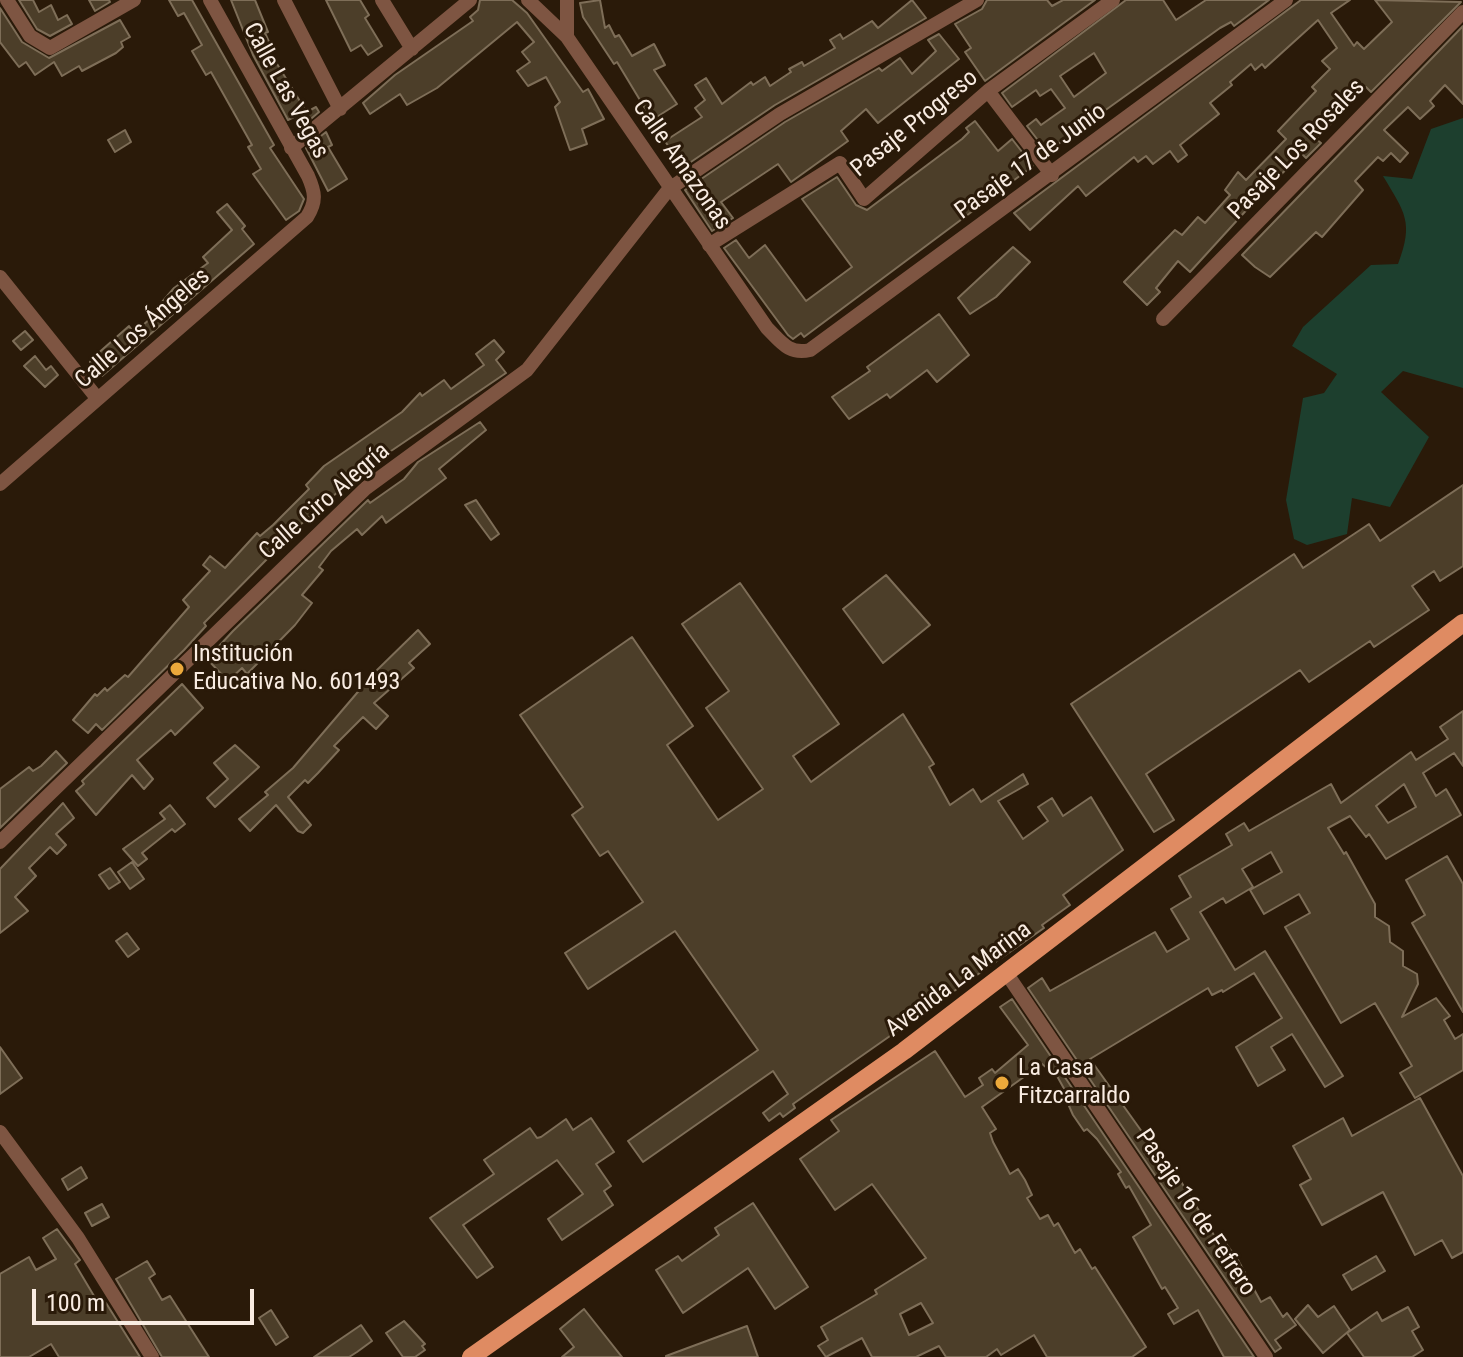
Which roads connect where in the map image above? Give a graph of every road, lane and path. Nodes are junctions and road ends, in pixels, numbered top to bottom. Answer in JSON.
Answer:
{"nodes":[{"id":1,"x":7,"y":0,"type":"edge"},
{"id":2,"x":134,"y":0,"type":"edge"},
{"id":3,"x":210,"y":0,"type":"edge"},
{"id":4,"x":284,"y":0,"type":"edge"},
{"id":5,"x":382,"y":0,"type":"edge"},
{"id":6,"x":470,"y":0,"type":"edge"},
{"id":7,"x":528,"y":0,"type":"edge"},
{"id":8,"x":567,"y":0,"type":"edge"},
{"id":9,"x":977,"y":0,"type":"edge"},
{"id":10,"x":1113,"y":0,"type":"edge"},
{"id":11,"x":1286,"y":0,"type":"edge"},
{"id":12,"x":1463,"y":12,"type":"edge"},
{"id":13,"x":567,"y":37,"type":"junction"},
{"id":14,"x":412,"y":49,"type":"junction"},
{"id":15,"x":988,"y":91,"type":"junction"},
{"id":16,"x":340,"y":109,"type":"junction"},
{"id":17,"x":291,"y":148,"type":"junction"},
{"id":18,"x":1052,"y":175,"type":"junction"},
{"id":19,"x":669,"y":189,"type":"junction"},
{"id":20,"x":314,"y":206,"type":"joint"},
{"id":21,"x":709,"y":245,"type":"junction"},
{"id":22,"x":0,"y":277,"type":"edge"},
{"id":23,"x":1163,"y":319,"type":"dead end"},
{"id":24,"x":798,"y":353,"type":"joint"},
{"id":25,"x":97,"y":398,"type":"junction"},
{"id":26,"x":0,"y":484,"type":"edge"},
{"id":27,"x":1463,"y":623,"type":"edge"},
{"id":28,"x":0,"y":842,"type":"edge"},
{"id":29,"x":1007,"y":974,"type":"junction"},
{"id":30,"x":0,"y":1132,"type":"edge"},
{"id":31,"x":152,"y":1357,"type":"edge"},
{"id":32,"x":471,"y":1357,"type":"edge"},
{"id":33,"x":1266,"y":1357,"type":"edge"}],
"edges":[{"from":1,"to":2,"type":"street"},
{"from":3,"to":17,"type":"street","name":"Calle Las Vegas"},
{"from":4,"to":16,"type":"street"},
{"from":5,"to":14,"type":"street"},
{"from":6,"to":14,"type":"street"},
{"from":7,"to":13,"type":"street","name":"Calle Amazonas"},
{"from":8,"to":13,"type":"street"},
{"from":9,"to":19,"type":"street","name":"Calle Ciro Alegría"},
{"from":10,"to":15,"type":"street","name":"Pasaje Progreso"},
{"from":11,"to":18,"type":"street","name":"Pasaje 17 de Junio"},
{"from":12,"to":23,"type":"street","name":"Pasaje Los Rosales"},
{"from":13,"to":19,"type":"street","name":"Calle Amazonas"},
{"from":14,"to":16,"type":"street"},
{"from":15,"to":18,"type":"street"},
{"from":15,"to":21,"type":"street","name":"Pasaje Progreso"},
{"from":16,"to":17,"type":"street"},
{"from":17,"to":20,"type":"street","name":"Calle Las Vegas"},
{"from":18,"to":24,"type":"street","name":"Pasaje 17 de Junio"},
{"from":19,"to":21,"type":"street","name":"Calle Amazonas"},
{"from":19,"to":28,"type":"street","name":"Calle Ciro Alegría"},
{"from":20,"to":25,"type":"street","name":"Calle Los Ángeles"},
{"from":21,"to":24,"type":"street","name":"Calle Amazonas"},
{"from":22,"to":25,"type":"street"},
{"from":25,"to":26,"type":"street","name":"Calle Los Ángeles"},
{"from":27,"to":29,"type":"main road","name":"Avenida La Marina"},
{"from":29,"to":32,"type":"main road","name":"Avenida La Marina"},
{"from":29,"to":33,"type":"street","name":"Pasaje 16 de Fefrero"},
{"from":30,"to":31,"type":"street"}]}
